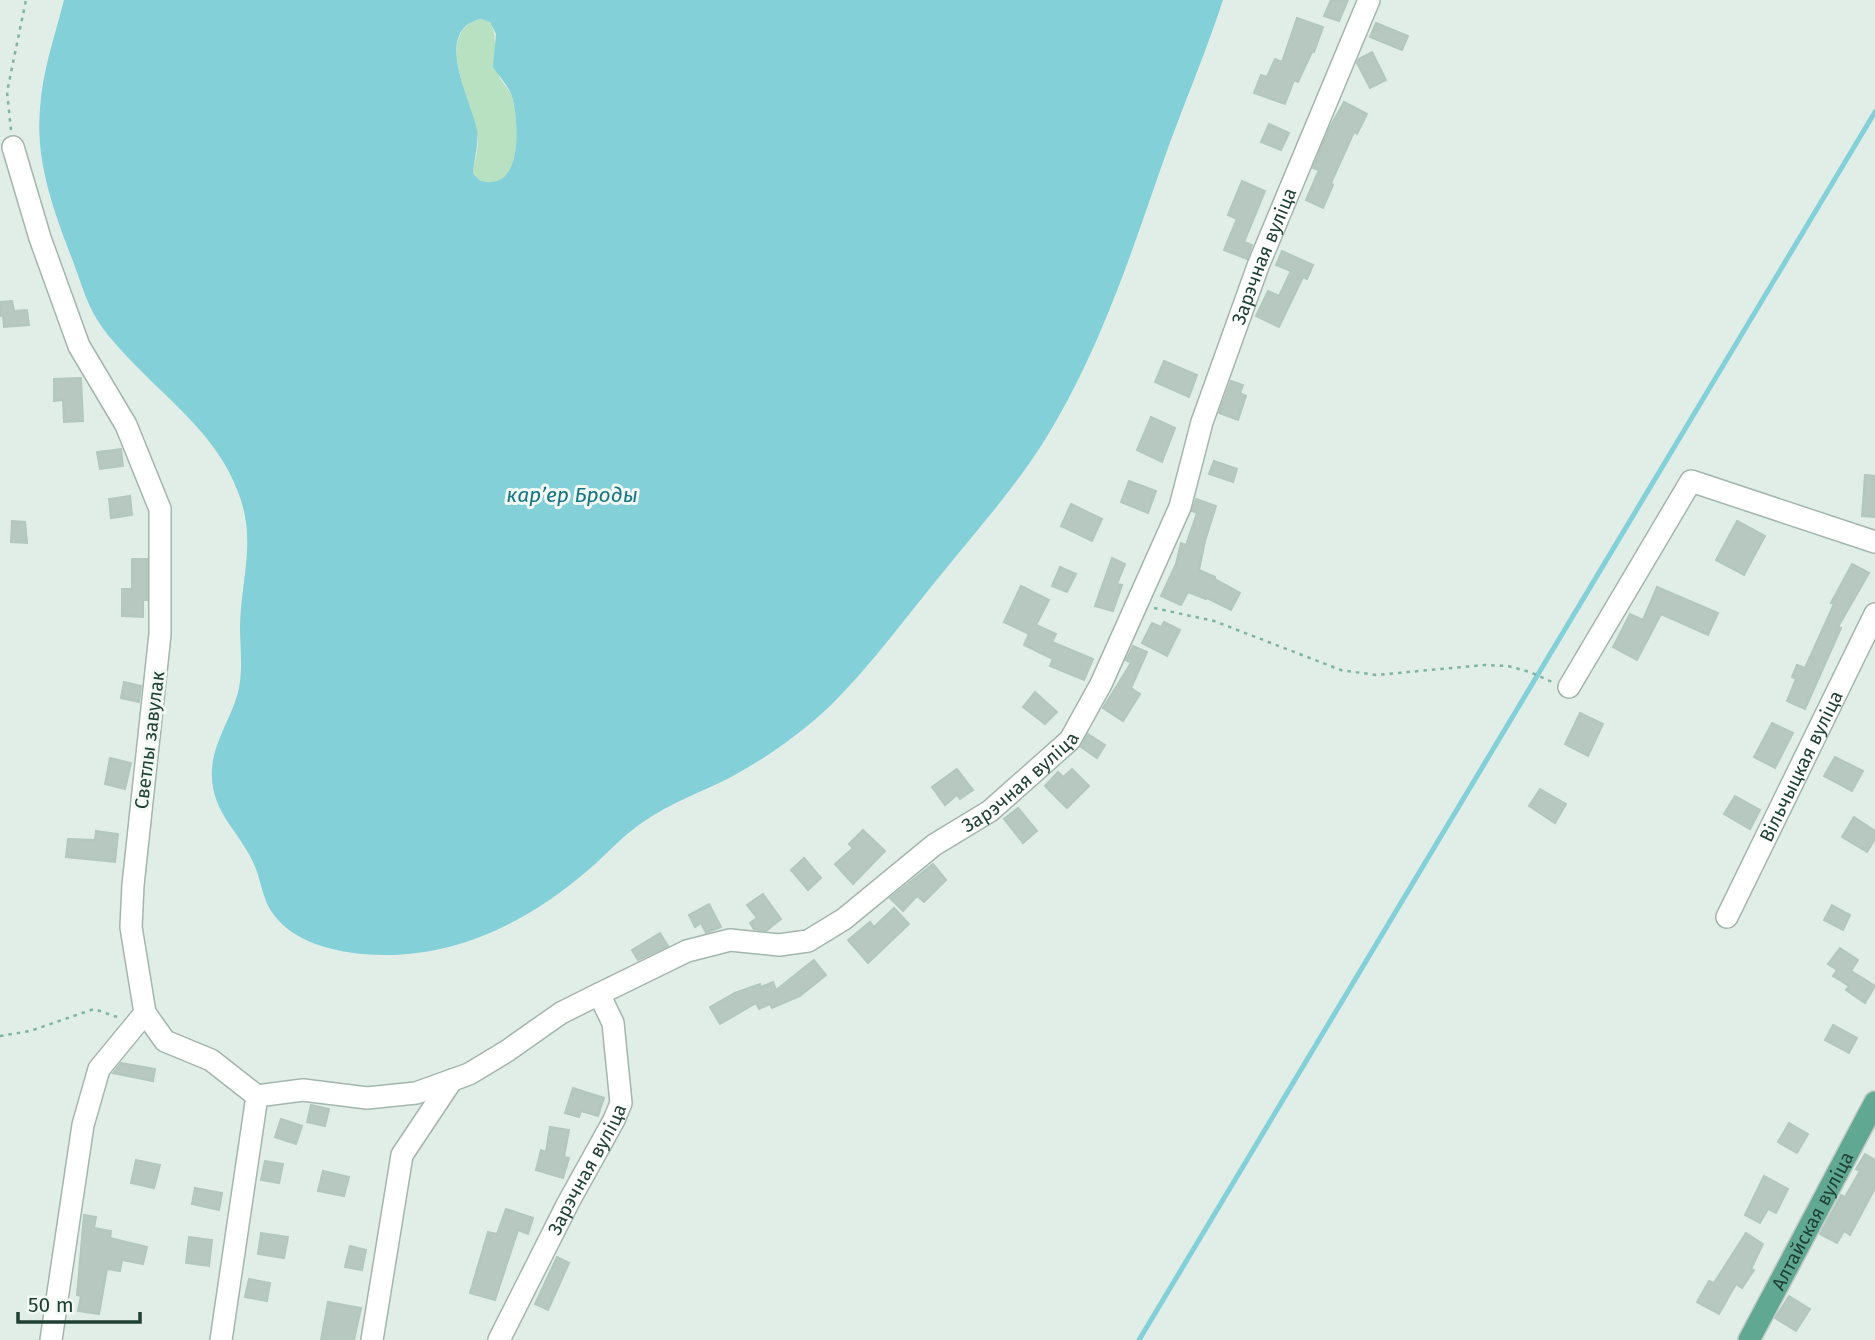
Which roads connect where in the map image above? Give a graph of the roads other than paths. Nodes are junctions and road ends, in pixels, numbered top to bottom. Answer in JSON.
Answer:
{"nodes":[{"id":1,"x":1369,"y":0,"type":"edge"},
{"id":2,"x":13,"y":147,"type":"road end"},
{"id":3,"x":1875,"y":542,"type":"edge"},
{"id":4,"x":1875,"y":614,"type":"edge"},
{"id":5,"x":1569,"y":687,"type":"dead end"},
{"id":6,"x":1727,"y":917,"type":"dead end"},
{"id":7,"x":599,"y":994,"type":"junction"},
{"id":8,"x":141,"y":1018,"type":"junction"},
{"id":9,"x":452,"y":1080,"type":"junction"},
{"id":10,"x":257,"y":1096,"type":"junction"},
{"id":11,"x":1875,"y":1102,"type":"edge"},
{"id":12,"x":1752,"y":1339,"type":"edge"},
{"id":13,"x":51,"y":1340,"type":"edge"},
{"id":14,"x":220,"y":1340,"type":"edge"},
{"id":15,"x":372,"y":1340,"type":"edge"},
{"id":16,"x":499,"y":1340,"type":"edge"}],
"edges":[{"from":1,"to":7,"type":"street","name":"Зарэчная вуліца"},
{"from":2,"to":8,"type":"street","name":"Светлы завулак"},
{"from":3,"to":5,"type":"street"},
{"from":4,"to":6,"type":"street","name":"Вільчыцкая вуліца"},
{"from":7,"to":9,"type":"street"},
{"from":7,"to":16,"type":"street","name":"Зарэчная вуліца"},
{"from":8,"to":10,"type":"street"},
{"from":8,"to":13,"type":"street"},
{"from":9,"to":10,"type":"street"},
{"from":9,"to":15,"type":"street"},
{"from":10,"to":14,"type":"street"},
{"from":11,"to":12,"type":"main road","name":"Алтайская вуліца"}]}
